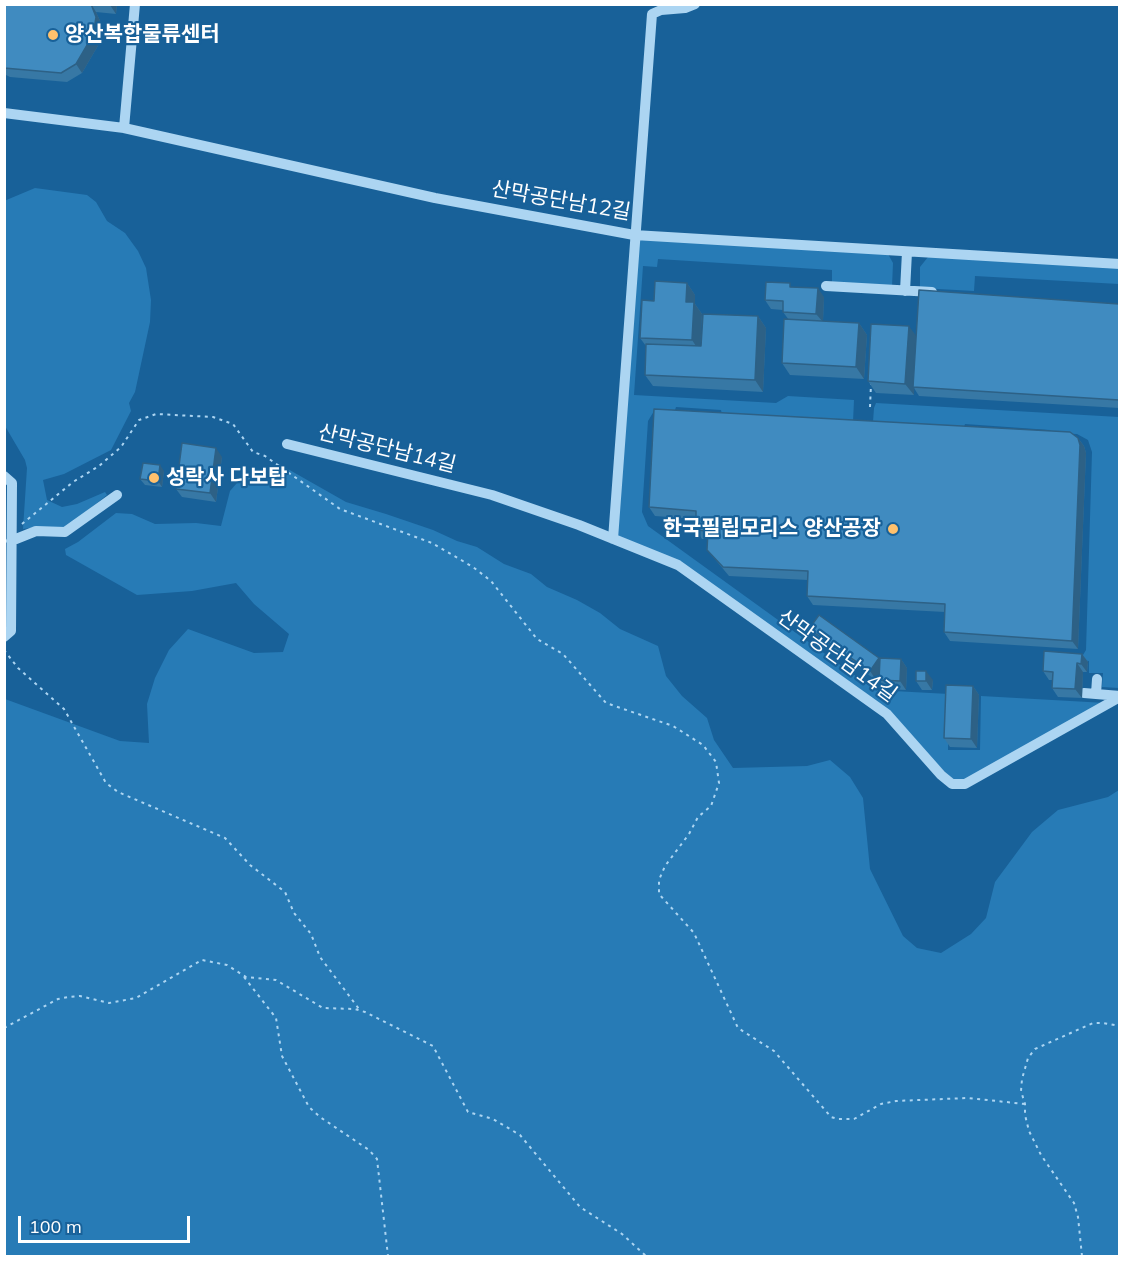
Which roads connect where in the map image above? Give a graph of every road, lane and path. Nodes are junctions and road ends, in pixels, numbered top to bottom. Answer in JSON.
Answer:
{"nodes":[{"id":1,"x":135,"y":4,"type":"edge"},
{"id":2,"x":695,"y":4,"type":"edge"},
{"id":3,"x":4,"y":113,"type":"edge"},
{"id":4,"x":124,"y":128,"type":"junction"},
{"id":5,"x":634,"y":234,"type":"junction"},
{"id":6,"x":907,"y":252,"type":"junction"},
{"id":7,"x":1119,"y":264,"type":"edge"},
{"id":8,"x":826,"y":286,"type":"dead end"},
{"id":9,"x":905,"y":291,"type":"junction"},
{"id":10,"x":948,"y":293,"type":"edge"},
{"id":11,"x":872,"y":376,"type":"edge"},
{"id":12,"x":870,"y":407,"type":"dead end"},
{"id":13,"x":287,"y":444,"type":"dead end"},
{"id":14,"x":4,"y":476,"type":"edge"},
{"id":15,"x":117,"y":495,"type":"dead end"},
{"id":16,"x":11,"y":537,"type":"junction"},
{"id":17,"x":613,"y":539,"type":"junction"},
{"id":18,"x":4,"y":637,"type":"edge"},
{"id":19,"x":4,"y":650,"type":"edge"},
{"id":20,"x":1097,"y":679,"type":"dead end"},
{"id":21,"x":1084,"y":693,"type":"dead end"},
{"id":22,"x":1096,"y":694,"type":"junction"},
{"id":23,"x":1119,"y":697,"type":"edge"},
{"id":24,"x":243,"y":975,"type":"junction"},
{"id":25,"x":360,"y":1010,"type":"junction"},
{"id":26,"x":1119,"y":1026,"type":"edge"},
{"id":27,"x":4,"y":1028,"type":"edge"},
{"id":28,"x":1025,"y":1104,"type":"junction"},
{"id":29,"x":388,"y":1257,"type":"edge"},
{"id":30,"x":646,"y":1257,"type":"edge"},
{"id":31,"x":1082,"y":1257,"type":"edge"}],
"edges":[{"from":1,"to":4,"type":"street"},
{"from":2,"to":5,"type":"street"},
{"from":3,"to":4,"type":"street","name":"산막공단남12길"},
{"from":4,"to":5,"type":"street","name":"산막공단남12길"},
{"from":5,"to":6,"type":"street","name":"산막공단남12길"},
{"from":5,"to":17,"type":"street"},
{"from":6,"to":7,"type":"street","name":"산막공단남12길"},
{"from":6,"to":9,"type":"street"},
{"from":8,"to":9,"type":"street"},
{"from":9,"to":10,"type":"street"},
{"from":11,"to":12,"type":"path"},
{"from":13,"to":17,"type":"street","name":"산막공단남14길"},
{"from":14,"to":16,"type":"street"},
{"from":15,"to":16,"type":"street"},
{"from":16,"to":18,"type":"street"},
{"from":16,"to":28,"type":"path"},
{"from":17,"to":23,"type":"street","name":"산막공단남14길"},
{"from":19,"to":25,"type":"path"},
{"from":20,"to":22,"type":"street"},
{"from":21,"to":22,"type":"street"},
{"from":22,"to":23,"type":"street"},
{"from":24,"to":25,"type":"path"},
{"from":24,"to":27,"type":"path"},
{"from":24,"to":29,"type":"path"},
{"from":25,"to":30,"type":"path"},
{"from":26,"to":28,"type":"path"},
{"from":28,"to":31,"type":"path"}]}
